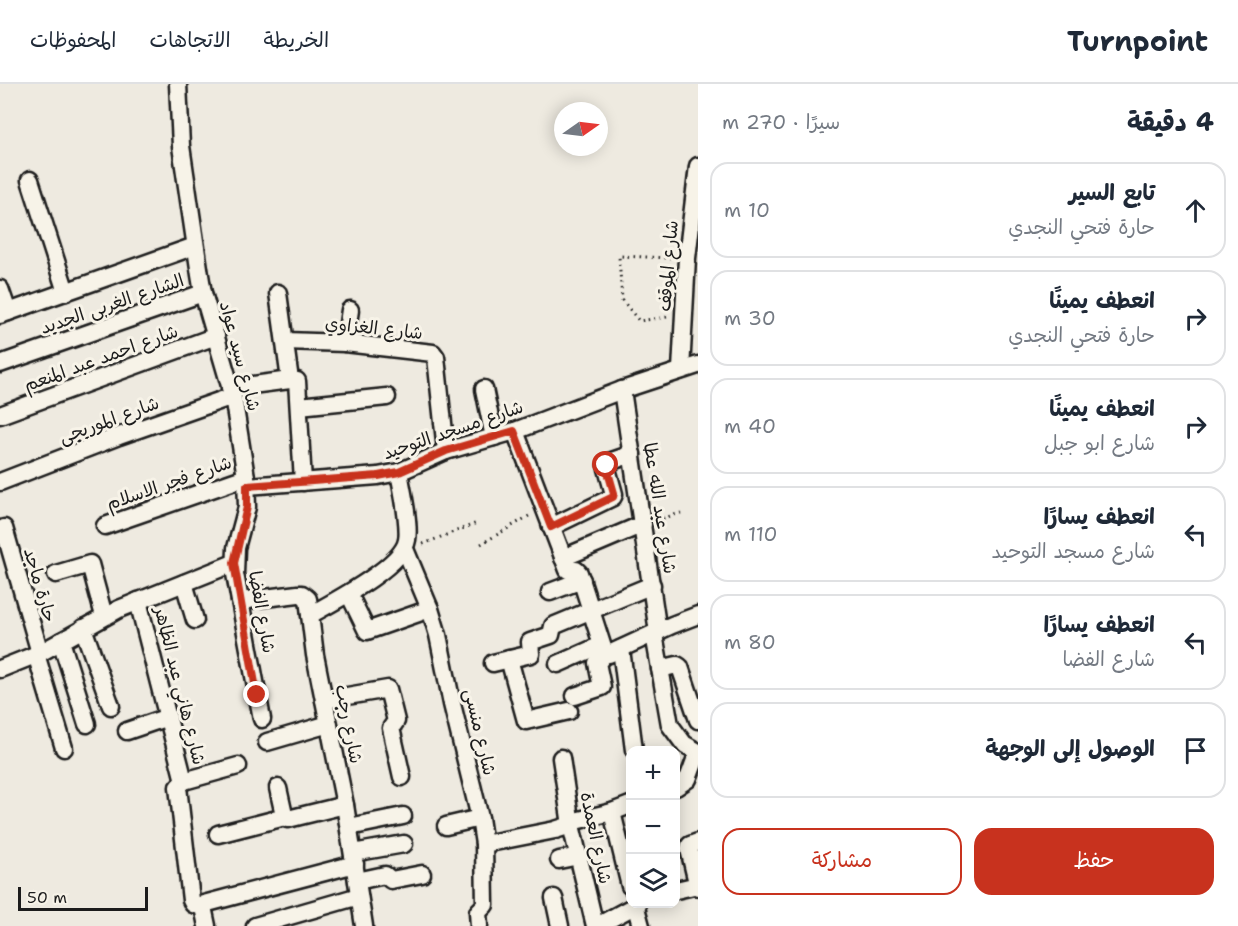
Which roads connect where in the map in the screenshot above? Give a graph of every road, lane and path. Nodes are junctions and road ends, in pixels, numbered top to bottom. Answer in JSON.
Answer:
{"nodes":[{"id":1,"x":178,"y":84,"type":"edge"},
{"id":2,"x":698,"y":166,"type":"edge"},
{"id":3,"x":30,"y":180,"type":"dead end"},
{"id":4,"x":195,"y":246,"type":"junction"},
{"id":5,"x":692,"y":258,"type":"edge"},
{"id":6,"x":0,"y":289,"type":"edge"},
{"id":7,"x":66,"y":292,"type":"junction"},
{"id":8,"x":203,"y":293,"type":"junction"},
{"id":9,"x":278,"y":293,"type":"dead end"},
{"id":10,"x":350,"y":310,"type":"dead end"},
{"id":11,"x":4,"y":313,"type":"edge"},
{"id":12,"x":688,"y":314,"type":"edge"},
{"id":13,"x":216,"y":336,"type":"junction"},
{"id":14,"x":285,"y":341,"type":"junction"},
{"id":15,"x":345,"y":343,"type":"junction"},
{"id":16,"x":0,"y":364,"type":"edge"},
{"id":17,"x":698,"y":365,"type":"edge"},
{"id":18,"x":681,"y":370,"type":"junction"},
{"id":19,"x":290,"y":380,"type":"junction"},
{"id":20,"x":484,"y":389,"type":"dead end"},
{"id":21,"x":622,"y":390,"type":"junction"},
{"id":22,"x":232,"y":392,"type":"junction"},
{"id":23,"x":387,"y":397,"type":"dead end"},
{"id":24,"x":299,"y":406,"type":"junction"},
{"id":25,"x":0,"y":416,"type":"edge"},
{"id":26,"x":514,"y":431,"type":"junction"},
{"id":27,"x":494,"y":437,"type":"junction"},
{"id":28,"x":446,"y":451,"type":"junction"},
{"id":29,"x":632,"y":454,"type":"junction"},
{"id":30,"x":399,"y":472,"type":"junction"},
{"id":31,"x":0,"y":482,"type":"edge"},
{"id":32,"x":247,"y":482,"type":"junction"},
{"id":33,"x":303,"y":482,"type":"junction"},
{"id":34,"x":544,"y":507,"type":"junction"},
{"id":35,"x":681,"y":513,"type":"dead end"},
{"id":36,"x":477,"y":523,"type":"dead end"},
{"id":37,"x":643,"y":524,"type":"junction"},
{"id":38,"x":105,"y":526,"type":"dead end"},
{"id":39,"x":551,"y":527,"type":"junction"},
{"id":40,"x":4,"y":528,"type":"dead end"},
{"id":41,"x":481,"y":544,"type":"dead end"},
{"id":42,"x":405,"y":549,"type":"junction"},
{"id":43,"x":563,"y":558,"type":"junction"},
{"id":44,"x":234,"y":563,"type":"junction"},
{"id":45,"x":56,"y":574,"type":"dead end"},
{"id":46,"x":582,"y":580,"type":"junction"},
{"id":47,"x":184,"y":583,"type":"junction"},
{"id":48,"x":652,"y":585,"type":"junction"},
{"id":49,"x":550,"y":592,"type":"dead end"},
{"id":50,"x":349,"y":594,"type":"junction"},
{"id":51,"x":138,"y":601,"type":"junction"},
{"id":52,"x":240,"y":602,"type":"junction"},
{"id":53,"x":430,"y":609,"type":"junction"},
{"id":54,"x":591,"y":611,"type":"junction"},
{"id":55,"x":310,"y":615,"type":"junction"},
{"id":56,"x":698,"y":615,"type":"edge"},
{"id":57,"x":104,"y":616,"type":"junction"},
{"id":58,"x":195,"y":620,"type":"dead end"},
{"id":59,"x":83,"y":628,"type":"junction"},
{"id":60,"x":656,"y":633,"type":"junction"},
{"id":61,"x":61,"y":641,"type":"junction"},
{"id":62,"x":621,"y":649,"type":"junction"},
{"id":63,"x":603,"y":650,"type":"junction"},
{"id":64,"x":38,"y":653,"type":"junction"},
{"id":65,"x":558,"y":664,"type":"dead end"},
{"id":66,"x":0,"y":667,"type":"edge"},
{"id":67,"x":660,"y":669,"type":"junction"},
{"id":68,"x":324,"y":700,"type":"junction"},
{"id":69,"x":111,"y":706,"type":"dead end"},
{"id":70,"x":168,"y":717,"type":"junction"},
{"id":71,"x":262,"y":719,"type":"dead end"},
{"id":72,"x":698,"y":720,"type":"edge"},
{"id":73,"x":87,"y":724,"type":"dead end"},
{"id":74,"x":329,"y":724,"type":"junction"},
{"id":75,"x":127,"y":731,"type":"dead end"},
{"id":76,"x":267,"y":742,"type":"dead end"},
{"id":77,"x":633,"y":746,"type":"edge"},
{"id":78,"x":64,"y":748,"type":"dead end"},
{"id":79,"x":698,"y":752,"type":"edge"},
{"id":80,"x":561,"y":758,"type":"dead end"},
{"id":81,"x":238,"y":766,"type":"dead end"},
{"id":82,"x":402,"y":777,"type":"dead end"},
{"id":83,"x":183,"y":781,"type":"junction"},
{"id":84,"x":680,"y":784,"type":"edge"},
{"id":85,"x":278,"y":788,"type":"dead end"},
{"id":86,"x":345,"y":805,"type":"junction"},
{"id":87,"x":626,"y":807,"type":"edge"},
{"id":88,"x":612,"y":812,"type":"junction"},
{"id":89,"x":403,"y":816,"type":"dead end"},
{"id":90,"x":285,"y":817,"type":"junction"},
{"id":91,"x":480,"y":818,"type":"junction"},
{"id":92,"x":571,"y":823,"type":"junction"},
{"id":93,"x":446,"y":826,"type":"dead end"},
{"id":94,"x":349,"y":827,"type":"junction"},
{"id":95,"x":218,"y":834,"type":"dead end"},
{"id":96,"x":698,"y":835,"type":"edge"},
{"id":97,"x":698,"y":841,"type":"edge"},
{"id":98,"x":404,"y":844,"type":"dead end"},
{"id":99,"x":483,"y":844,"type":"junction"},
{"id":100,"x":579,"y":856,"type":"junction"},
{"id":101,"x":354,"y":858,"type":"junction"},
{"id":102,"x":559,"y":860,"type":"dead end"},
{"id":103,"x":626,"y":870,"type":"edge"},
{"id":104,"x":422,"y":874,"type":"dead end"},
{"id":105,"x":698,"y":886,"type":"edge"},
{"id":106,"x":358,"y":889,"type":"junction"},
{"id":107,"x":680,"y":889,"type":"edge"},
{"id":108,"x":554,"y":898,"type":"dead end"},
{"id":109,"x":200,"y":905,"type":"junction"},
{"id":110,"x":629,"y":908,"type":"edge"},
{"id":111,"x":637,"y":908,"type":"edge"},
{"id":112,"x":207,"y":926,"type":"edge"},
{"id":113,"x":255,"y":926,"type":"edge"},
{"id":114,"x":364,"y":926,"type":"edge"},
{"id":115,"x":479,"y":926,"type":"edge"},
{"id":116,"x":560,"y":926,"type":"edge"},
{"id":117,"x":596,"y":926,"type":"edge"},
{"id":118,"x":641,"y":926,"type":"edge"}],
"edges":[{"from":1,"to":4,"type":"street","name":"شارع سيد عواد"},
{"from":2,"to":5,"type":"street","name":"شارع الموقف"},
{"from":3,"to":7,"type":"street"},
{"from":4,"to":7,"type":"street"},
{"from":4,"to":8,"type":"street","name":"شارع سيد عواد"},
{"from":5,"to":12,"type":"street","name":"شارع الموقف"},
{"from":5,"to":12,"type":"path"},
{"from":6,"to":11,"type":"street"},
{"from":7,"to":11,"type":"street"},
{"from":8,"to":13,"type":"street","name":"شارع سيد عواد"},
{"from":8,"to":16,"type":"street","name":"الشارع الغربى الجديد"},
{"from":9,"to":14,"type":"street"},
{"from":10,"to":15,"type":"street"},
{"from":12,"to":18,"type":"street","name":"شارع الموقف"},
{"from":13,"to":22,"type":"street","name":"شارع سيد عواد"},
{"from":13,"to":25,"type":"street","name":"شارع احمد عبد المنعم"},
{"from":14,"to":15,"type":"street","name":"شارع الغزاوي"},
{"from":14,"to":19,"type":"street"},
{"from":15,"to":28,"type":"street","name":"شارع الغزاوي"},
{"from":17,"to":18,"type":"street","name":"شارع مسجد التوحيد"},
{"from":18,"to":21,"type":"street","name":"شارع مسجد التوحيد"},
{"from":19,"to":22,"type":"street","name":"شارع الموريجى"},
{"from":19,"to":24,"type":"street"},
{"from":20,"to":27,"type":"street"},
{"from":21,"to":26,"type":"street","name":"شارع مسجد التوحيد"},
{"from":21,"to":29,"type":"street","name":"شارع عبد الله عطا"},
{"from":22,"to":31,"type":"street","name":"شارع الموريجى"},
{"from":22,"to":32,"type":"street","name":"شارع سيد عواد"},
{"from":23,"to":24,"type":"street"},
{"from":24,"to":33,"type":"street"},
{"from":26,"to":27,"type":"street","name":"شارع مسجد التوحيد"},
{"from":26,"to":34,"type":"street"},
{"from":27,"to":28,"type":"street","name":"شارع مسجد التوحيد"},
{"from":28,"to":30,"type":"street","name":"شارع مسجد التوحيد"},
{"from":29,"to":37,"type":"street","name":"شارع عبد الله عطا"},
{"from":29,"to":39,"type":"street"},
{"from":30,"to":33,"type":"street","name":"شارع مسجد التوحيد"},
{"from":30,"to":42,"type":"street"},
{"from":32,"to":33,"type":"street","name":"شارع مسجد التوحيد"},
{"from":32,"to":38,"type":"street","name":"شارع فجر الاسلام"},
{"from":32,"to":44,"type":"street","name":"شارع الفضا"},
{"from":34,"to":39,"type":"street"},
{"from":34,"to":41,"type":"path"},
{"from":35,"to":37,"type":"path"},
{"from":36,"to":42,"type":"path"},
{"from":37,"to":43,"type":"street"},
{"from":37,"to":48,"type":"street","name":"شارع عبد الله عطا"},
{"from":39,"to":43,"type":"street"},
{"from":40,"to":64,"type":"street","name":"حارة ماجد"},
{"from":42,"to":50,"type":"street"},
{"from":42,"to":53,"type":"street","name":"شارع منسى"},
{"from":43,"to":46,"type":"street"},
{"from":44,"to":47,"type":"street"},
{"from":44,"to":52,"type":"street","name":"شارع الفضا"},
{"from":45,"to":57,"type":"street"},
{"from":46,"to":49,"type":"street"},
{"from":46,"to":54,"type":"street"},
{"from":47,"to":51,"type":"street"},
{"from":47,"to":58,"type":"street"},
{"from":48,"to":54,"type":"street"},
{"from":48,"to":60,"type":"street","name":"شارع عبد الله عطا"},
{"from":50,"to":53,"type":"street"},
{"from":50,"to":55,"type":"street"},
{"from":51,"to":57,"type":"street"},
{"from":51,"to":70,"type":"street","name":"شارع هاني عبد الظاهر"},
{"from":52,"to":55,"type":"street","name":"شارع رجب"},
{"from":52,"to":71,"type":"street","name":"شارع الفضا"},
{"from":53,"to":91,"type":"street","name":"شارع منسى"},
{"from":54,"to":63,"type":"street"},
{"from":54,"to":63,"type":"street"},
{"from":55,"to":68,"type":"street","name":"شارع رجب"},
{"from":56,"to":60,"type":"street"},
{"from":57,"to":59,"type":"street"},
{"from":59,"to":61,"type":"street"},
{"from":59,"to":69,"type":"street"},
{"from":60,"to":62,"type":"street"},
{"from":60,"to":67,"type":"street","name":"شارع عبد الله عطا"},
{"from":61,"to":64,"type":"street"},
{"from":61,"to":73,"type":"street"},
{"from":62,"to":63,"type":"street"},
{"from":62,"to":77,"type":"street"},
{"from":63,"to":65,"type":"street"},
{"from":64,"to":66,"type":"street"},
{"from":64,"to":78,"type":"street","name":"حارة ماجد"},
{"from":67,"to":72,"type":"street"},
{"from":67,"to":79,"type":"street","name":"شارع عبد الله عطا"},
{"from":68,"to":74,"type":"street","name":"شارع رجب"},
{"from":68,"to":82,"type":"street"},
{"from":70,"to":75,"type":"street"},
{"from":70,"to":83,"type":"street","name":"شارع هاني عبد الظاهر"},
{"from":74,"to":76,"type":"street"},
{"from":74,"to":86,"type":"street","name":"شارع رجب"},
{"from":79,"to":84,"type":"street"},
{"from":80,"to":92,"type":"street","name":"شارع العمدة"},
{"from":81,"to":83,"type":"street"},
{"from":83,"to":109,"type":"street","name":"شارع هاني عبد الظاهر"},
{"from":85,"to":90,"type":"street"},
{"from":86,"to":90,"type":"street"},
{"from":86,"to":94,"type":"street","name":"شارع رجب"},
{"from":87,"to":88,"type":"street"},
{"from":88,"to":92,"type":"street"},
{"from":88,"to":103,"type":"street"},
{"from":89,"to":94,"type":"street"},
{"from":90,"to":95,"type":"street"},
{"from":91,"to":93,"type":"street"},
{"from":91,"to":99,"type":"street","name":"شارع منسى"},
{"from":92,"to":99,"type":"street"},
{"from":92,"to":100,"type":"street","name":"شارع العمدة"},
{"from":94,"to":101,"type":"street","name":"شارع رجب"},
{"from":96,"to":97,"type":"street"},
{"from":97,"to":105,"type":"street"},
{"from":98,"to":101,"type":"street"},
{"from":99,"to":115,"type":"street","name":"شارع منسى"},
{"from":100,"to":102,"type":"street"},
{"from":100,"to":117,"type":"street","name":"شارع العمدة"},
{"from":101,"to":106,"type":"street","name":"شارع رجب"},
{"from":101,"to":109,"type":"street"},
{"from":104,"to":106,"type":"street"},
{"from":105,"to":107,"type":"street"},
{"from":106,"to":113,"type":"street"},
{"from":106,"to":114,"type":"street","name":"شارع رجب"},
{"from":108,"to":116,"type":"street"},
{"from":109,"to":112,"type":"street"},
{"from":110,"to":117,"type":"street"},
{"from":111,"to":118,"type":"street"}]}
